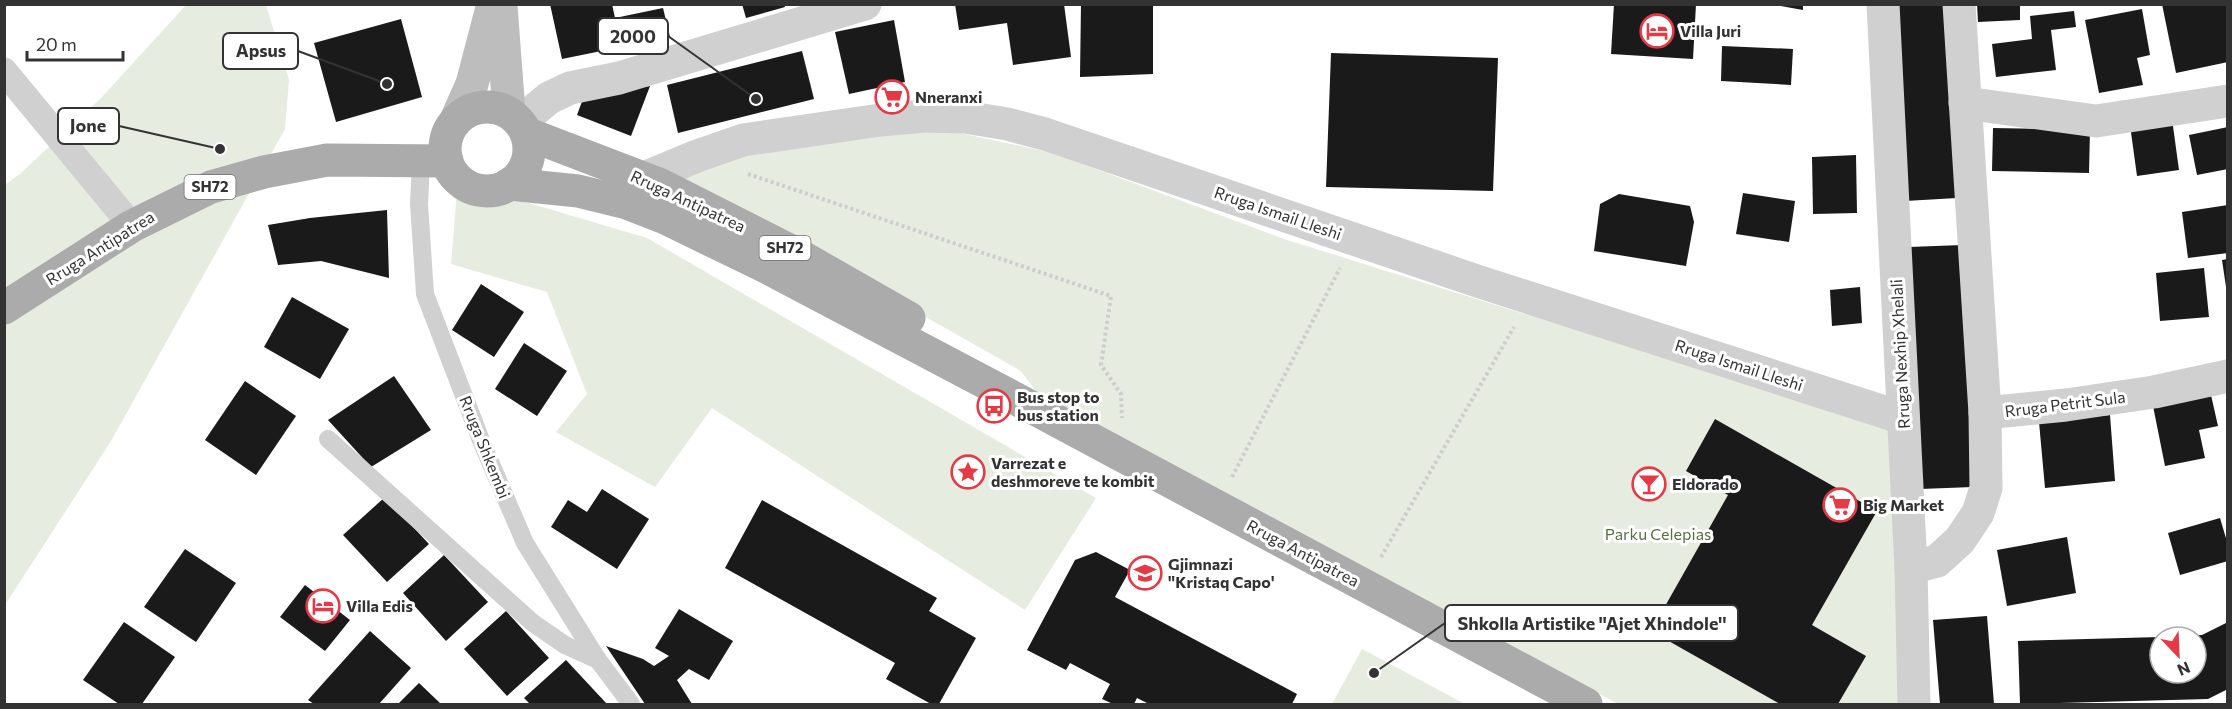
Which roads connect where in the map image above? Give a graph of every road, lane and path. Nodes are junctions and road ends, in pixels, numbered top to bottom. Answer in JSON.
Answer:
{"nodes":[{"id":1,"x":493,"y":4,"type":"edge"},
{"id":2,"x":501,"y":4,"type":"edge"},
{"id":3,"x":865,"y":4,"type":"edge"},
{"id":4,"x":1883,"y":4,"type":"edge"},
{"id":5,"x":1959,"y":4,"type":"edge"},
{"id":6,"x":4,"y":71,"type":"edge"},
{"id":7,"x":2228,"y":101,"type":"edge"},
{"id":8,"x":1965,"y":103,"type":"junction"},
{"id":9,"x":456,"y":120,"type":"junction"},
{"id":10,"x":519,"y":123,"type":"junction"},
{"id":11,"x":434,"y":161,"type":"junction"},
{"id":12,"x":745,"y":174,"type":"dead end"},
{"id":13,"x":644,"y":178,"type":"junction"},
{"id":14,"x":509,"y":184,"type":"junction"},
{"id":15,"x":132,"y":226,"type":"junction"},
{"id":16,"x":1355,"y":239,"type":"junction"},
{"id":17,"x":1531,"y":298,"type":"junction"},
{"id":18,"x":4,"y":308,"type":"edge"},
{"id":19,"x":2228,"y":376,"type":"edge"},
{"id":20,"x":1020,"y":401,"type":"junction"},
{"id":21,"x":1985,"y":414,"type":"junction"},
{"id":22,"x":1903,"y":418,"type":"junction"},
{"id":23,"x":328,"y":439,"type":"dead end"},
{"id":24,"x":1124,"y":458,"type":"junction"},
{"id":25,"x":1216,"y":507,"type":"junction"},
{"id":26,"x":1911,"y":568,"type":"junction"},
{"id":27,"x":1365,"y":586,"type":"junction"},
{"id":28,"x":598,"y":660,"type":"junction"},
{"id":29,"x":631,"y":705,"type":"edge"},
{"id":30,"x":1586,"y":705,"type":"edge"},
{"id":31,"x":1914,"y":705,"type":"edge"}],
"edges":[{"from":1,"to":9,"type":"main road"},
{"from":2,"to":10,"type":"main road"},
{"from":3,"to":10,"type":"street"},
{"from":4,"to":22,"type":"street","name":"Rruga Nexhip Xhelali"},
{"from":5,"to":8,"type":"street"},
{"from":6,"to":15,"type":"street"},
{"from":7,"to":8,"type":"street"},
{"from":8,"to":21,"type":"street"},
{"from":9,"to":10,"type":"main road","name":"Rruga Antipatrea","number":"SH72"},
{"from":9,"to":11,"type":"main road"},
{"from":10,"to":13,"type":"main road","name":"Rruga Antipatrea","number":"SH72"},
{"from":10,"to":14,"type":"main road"},
{"from":11,"to":14,"type":"main road","name":"Rruga Antipatrea","number":"SH72"},
{"from":11,"to":15,"type":"main road","name":"Rruga Antipatrea","number":"SH72"},
{"from":11,"to":28,"type":"lane","name":"Rruga Shkembi"},
{"from":12,"to":24,"type":"path"},
{"from":13,"to":16,"type":"street","name":"Rruga Ismail Lleshi"},
{"from":13,"to":20,"type":"main road","name":"Rruga Antipatrea","number":"SH72"},
{"from":14,"to":20,"type":"main road","name":"Rruga Antipatrea","number":"SH72"},
{"from":15,"to":18,"type":"main road","name":"Rruga Antipatrea","number":"SH72"},
{"from":16,"to":17,"type":"street","name":"Rruga Ismail Lleshi"},
{"from":16,"to":25,"type":"path"},
{"from":17,"to":22,"type":"street","name":"Rruga Ismail Lleshi"},
{"from":17,"to":27,"type":"path"},
{"from":19,"to":21,"type":"street","name":"Rruga Petrit Sula"},
{"from":20,"to":24,"type":"main road","name":"Rruga Antipatrea","number":"SH72"},
{"from":21,"to":26,"type":"street","name":"Rruga Petrit Sula"},
{"from":22,"to":26,"type":"street","name":"Rruga Nexhip Xhelali"},
{"from":23,"to":28,"type":"lane"},
{"from":24,"to":25,"type":"main road","name":"Rruga Antipatrea","number":"SH72"},
{"from":25,"to":27,"type":"main road","name":"Rruga Antipatrea","number":"SH72"},
{"from":26,"to":31,"type":"street","name":"Rruga Nexhip Xhelali"},
{"from":27,"to":30,"type":"main road","name":"Rruga Antipatrea","number":"SH72"},
{"from":28,"to":29,"type":"lane","name":"Rruga Shkembi"}]}
